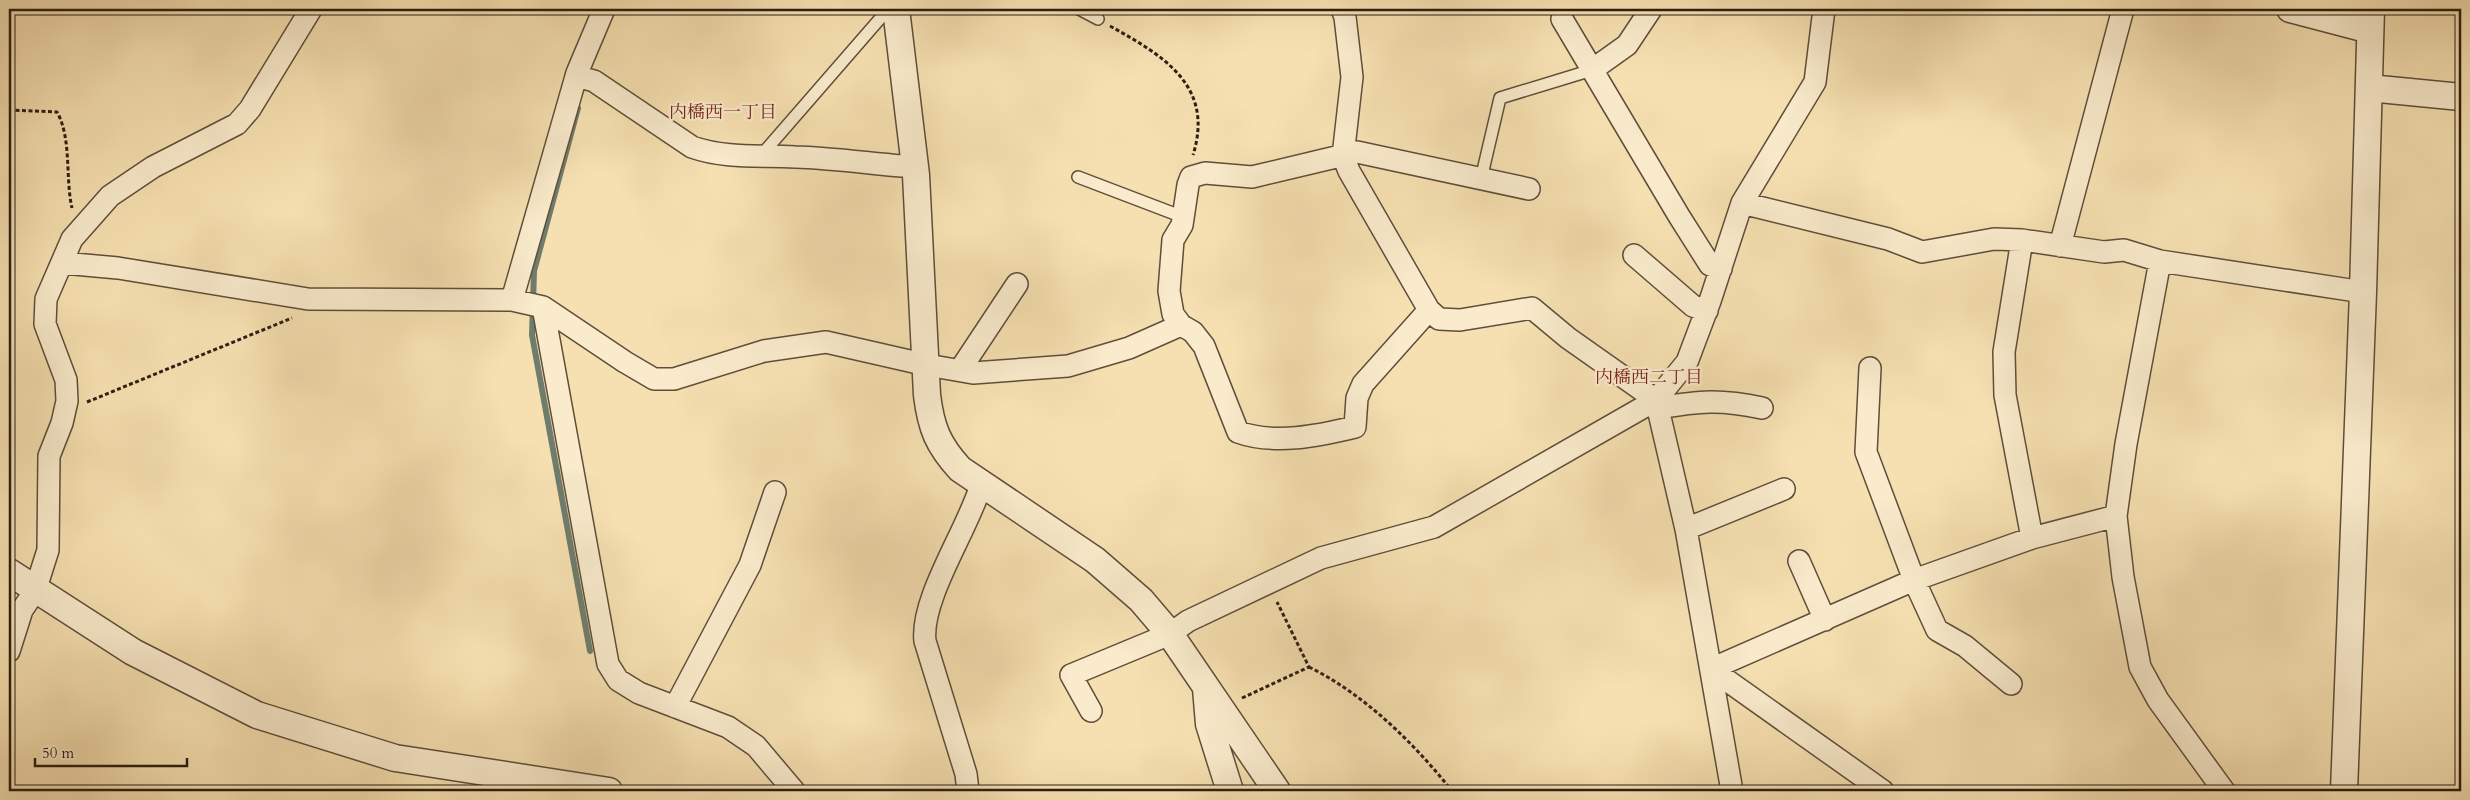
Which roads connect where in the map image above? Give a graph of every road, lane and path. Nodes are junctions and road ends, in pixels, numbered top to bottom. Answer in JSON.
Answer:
{"nodes":[{"id":1,"x":311,"y":9,"type":"edge"},
{"id":2,"x":604,"y":9,"type":"edge"},
{"id":3,"x":1079,"y":9,"type":"edge"},
{"id":4,"x":1342,"y":9,"type":"edge"},
{"id":5,"x":1652,"y":9,"type":"edge"},
{"id":6,"x":1824,"y":9,"type":"edge"},
{"id":7,"x":2123,"y":9,"type":"edge"},
{"id":8,"x":2290,"y":9,"type":"edge"},
{"id":9,"x":896,"y":10,"type":"edge"},
{"id":10,"x":1562,"y":19,"type":"dead end"},
{"id":11,"x":2371,"y":19,"type":"edge"},
{"id":12,"x":1098,"y":20,"type":"joint"},
{"id":13,"x":1592,"y":70,"type":"junction"},
{"id":14,"x":576,"y":76,"type":"junction"},
{"id":15,"x":2369,"y":88,"type":"junction"},
{"id":16,"x":2461,"y":97,"type":"edge"},
{"id":17,"x":9,"y":110,"type":"edge"},
{"id":18,"x":764,"y":156,"type":"junction"},
{"id":19,"x":1343,"y":156,"type":"junction"},
{"id":20,"x":914,"y":164,"type":"junction"},
{"id":21,"x":1078,"y":177,"type":"dead end"},
{"id":22,"x":1191,"y":177,"type":"junction"},
{"id":23,"x":1482,"y":179,"type":"junction"},
{"id":24,"x":1529,"y":189,"type":"dead end"},
{"id":25,"x":1742,"y":203,"type":"junction"},
{"id":26,"x":1183,"y":217,"type":"junction"},
{"id":27,"x":78,"y":232,"type":"junction"},
{"id":28,"x":2022,"y":240,"type":"junction"},
{"id":29,"x":2060,"y":246,"type":"junction"},
{"id":30,"x":1634,"y":255,"type":"dead end"},
{"id":31,"x":2160,"y":261,"type":"junction"},
{"id":32,"x":63,"y":263,"type":"junction"},
{"id":33,"x":1721,"y":269,"type":"junction"},
{"id":34,"x":1017,"y":284,"type":"dead end"},
{"id":35,"x":2363,"y":292,"type":"junction"},
{"id":36,"x":320,"y":299,"type":"junction"},
{"id":37,"x":512,"y":300,"type":"junction"},
{"id":38,"x":543,"y":307,"type":"junction"},
{"id":39,"x":1429,"y":310,"type":"junction"},
{"id":40,"x":1707,"y":311,"type":"junction"},
{"id":41,"x":1181,"y":325,"type":"junction"},
{"id":42,"x":927,"y":365,"type":"junction"},
{"id":43,"x":1870,"y":368,"type":"dead end"},
{"id":44,"x":960,"y":370,"type":"junction"},
{"id":45,"x":1657,"y":404,"type":"junction"},
{"id":46,"x":1762,"y":408,"type":"dead end"},
{"id":47,"x":62,"y":422,"type":"junction"},
{"id":48,"x":981,"y":485,"type":"junction"},
{"id":49,"x":1784,"y":489,"type":"dead end"},
{"id":50,"x":775,"y":492,"type":"dead end"},
{"id":51,"x":2116,"y":516,"type":"junction"},
{"id":52,"x":1686,"y":530,"type":"junction"},
{"id":53,"x":2032,"y":538,"type":"junction"},
{"id":54,"x":1799,"y":561,"type":"dead end"},
{"id":55,"x":9,"y":572,"type":"edge"},
{"id":56,"x":1914,"y":580,"type":"junction"},
{"id":57,"x":1268,"y":583,"type":"junction"},
{"id":58,"x":36,"y":591,"type":"junction"},
{"id":59,"x":1825,"y":620,"type":"junction"},
{"id":60,"x":1170,"y":634,"type":"junction"},
{"id":61,"x":9,"y":651,"type":"edge"},
{"id":62,"x":1309,"y":666,"type":"junction"},
{"id":63,"x":1711,"y":669,"type":"junction"},
{"id":64,"x":2011,"y":684,"type":"dead end"},
{"id":65,"x":1206,"y":687,"type":"junction"},
{"id":66,"x":675,"y":707,"type":"junction"},
{"id":67,"x":1221,"y":709,"type":"junction"},
{"id":68,"x":1091,"y":711,"type":"dead end"},
{"id":69,"x":609,"y":791,"type":"edge"},
{"id":70,"x":794,"y":791,"type":"edge"},
{"id":71,"x":968,"y":791,"type":"edge"},
{"id":72,"x":1230,"y":791,"type":"edge"},
{"id":73,"x":1277,"y":791,"type":"edge"},
{"id":74,"x":1452,"y":791,"type":"edge"},
{"id":75,"x":1732,"y":791,"type":"edge"},
{"id":76,"x":1883,"y":791,"type":"edge"},
{"id":77,"x":2224,"y":791,"type":"edge"},
{"id":78,"x":2344,"y":791,"type":"edge"}],
"edges":[{"from":1,"to":27,"type":"street"},
{"from":2,"to":14,"type":"street"},
{"from":3,"to":12,"type":"lane"},
{"from":4,"to":19,"type":"street"},
{"from":5,"to":13,"type":"street"},
{"from":6,"to":25,"type":"street"},
{"from":7,"to":29,"type":"street"},
{"from":8,"to":11,"type":"street"},
{"from":9,"to":18,"type":"lane"},
{"from":9,"to":20,"type":"street"},
{"from":10,"to":13,"type":"street"},
{"from":11,"to":15,"type":"street"},
{"from":12,"to":22,"type":"path"},
{"from":13,"to":23,"type":"lane"},
{"from":13,"to":33,"type":"street"},
{"from":14,"to":18,"type":"street"},
{"from":14,"to":37,"type":"street"},
{"from":15,"to":16,"type":"street"},
{"from":15,"to":35,"type":"street"},
{"from":17,"to":27,"type":"path"},
{"from":18,"to":20,"type":"street"},
{"from":19,"to":22,"type":"street"},
{"from":19,"to":23,"type":"street"},
{"from":19,"to":39,"type":"street"},
{"from":20,"to":42,"type":"street"},
{"from":21,"to":26,"type":"lane"},
{"from":22,"to":26,"type":"street"},
{"from":23,"to":24,"type":"street"},
{"from":25,"to":28,"type":"street"},
{"from":25,"to":33,"type":"street"},
{"from":26,"to":41,"type":"street"},
{"from":27,"to":32,"type":"street"},
{"from":28,"to":29,"type":"street"},
{"from":28,"to":53,"type":"street"},
{"from":29,"to":31,"type":"street"},
{"from":30,"to":40,"type":"street"},
{"from":31,"to":35,"type":"street"},
{"from":31,"to":51,"type":"street"},
{"from":32,"to":36,"type":"street"},
{"from":32,"to":47,"type":"street"},
{"from":33,"to":40,"type":"street"},
{"from":34,"to":44,"type":"street"},
{"from":35,"to":78,"type":"street"},
{"from":36,"to":37,"type":"street"},
{"from":36,"to":47,"type":"path"},
{"from":37,"to":38,"type":"street"},
{"from":38,"to":42,"type":"street"},
{"from":38,"to":66,"type":"street"},
{"from":39,"to":41,"type":"street"},
{"from":39,"to":45,"type":"street"},
{"from":40,"to":45,"type":"street"},
{"from":41,"to":44,"type":"street"},
{"from":42,"to":44,"type":"street"},
{"from":42,"to":48,"type":"street"},
{"from":43,"to":56,"type":"street"},
{"from":45,"to":46,"type":"street"},
{"from":45,"to":52,"type":"street"},
{"from":45,"to":57,"type":"street"},
{"from":47,"to":58,"type":"street"},
{"from":48,"to":60,"type":"street"},
{"from":48,"to":71,"type":"street"},
{"from":49,"to":52,"type":"street"},
{"from":50,"to":66,"type":"street"},
{"from":51,"to":53,"type":"street"},
{"from":51,"to":77,"type":"street"},
{"from":52,"to":63,"type":"street"},
{"from":53,"to":56,"type":"street"},
{"from":54,"to":59,"type":"street"},
{"from":55,"to":58,"type":"street"},
{"from":56,"to":59,"type":"street"},
{"from":56,"to":64,"type":"street"},
{"from":57,"to":60,"type":"street"},
{"from":57,"to":62,"type":"path"},
{"from":58,"to":61,"type":"street"},
{"from":58,"to":69,"type":"street"},
{"from":59,"to":63,"type":"street"},
{"from":60,"to":65,"type":"street"},
{"from":60,"to":68,"type":"street"},
{"from":62,"to":67,"type":"path"},
{"from":62,"to":74,"type":"path"},
{"from":63,"to":75,"type":"street"},
{"from":63,"to":76,"type":"street"},
{"from":65,"to":67,"type":"street"},
{"from":65,"to":72,"type":"street"},
{"from":66,"to":70,"type":"street"},
{"from":67,"to":73,"type":"street"}]}
